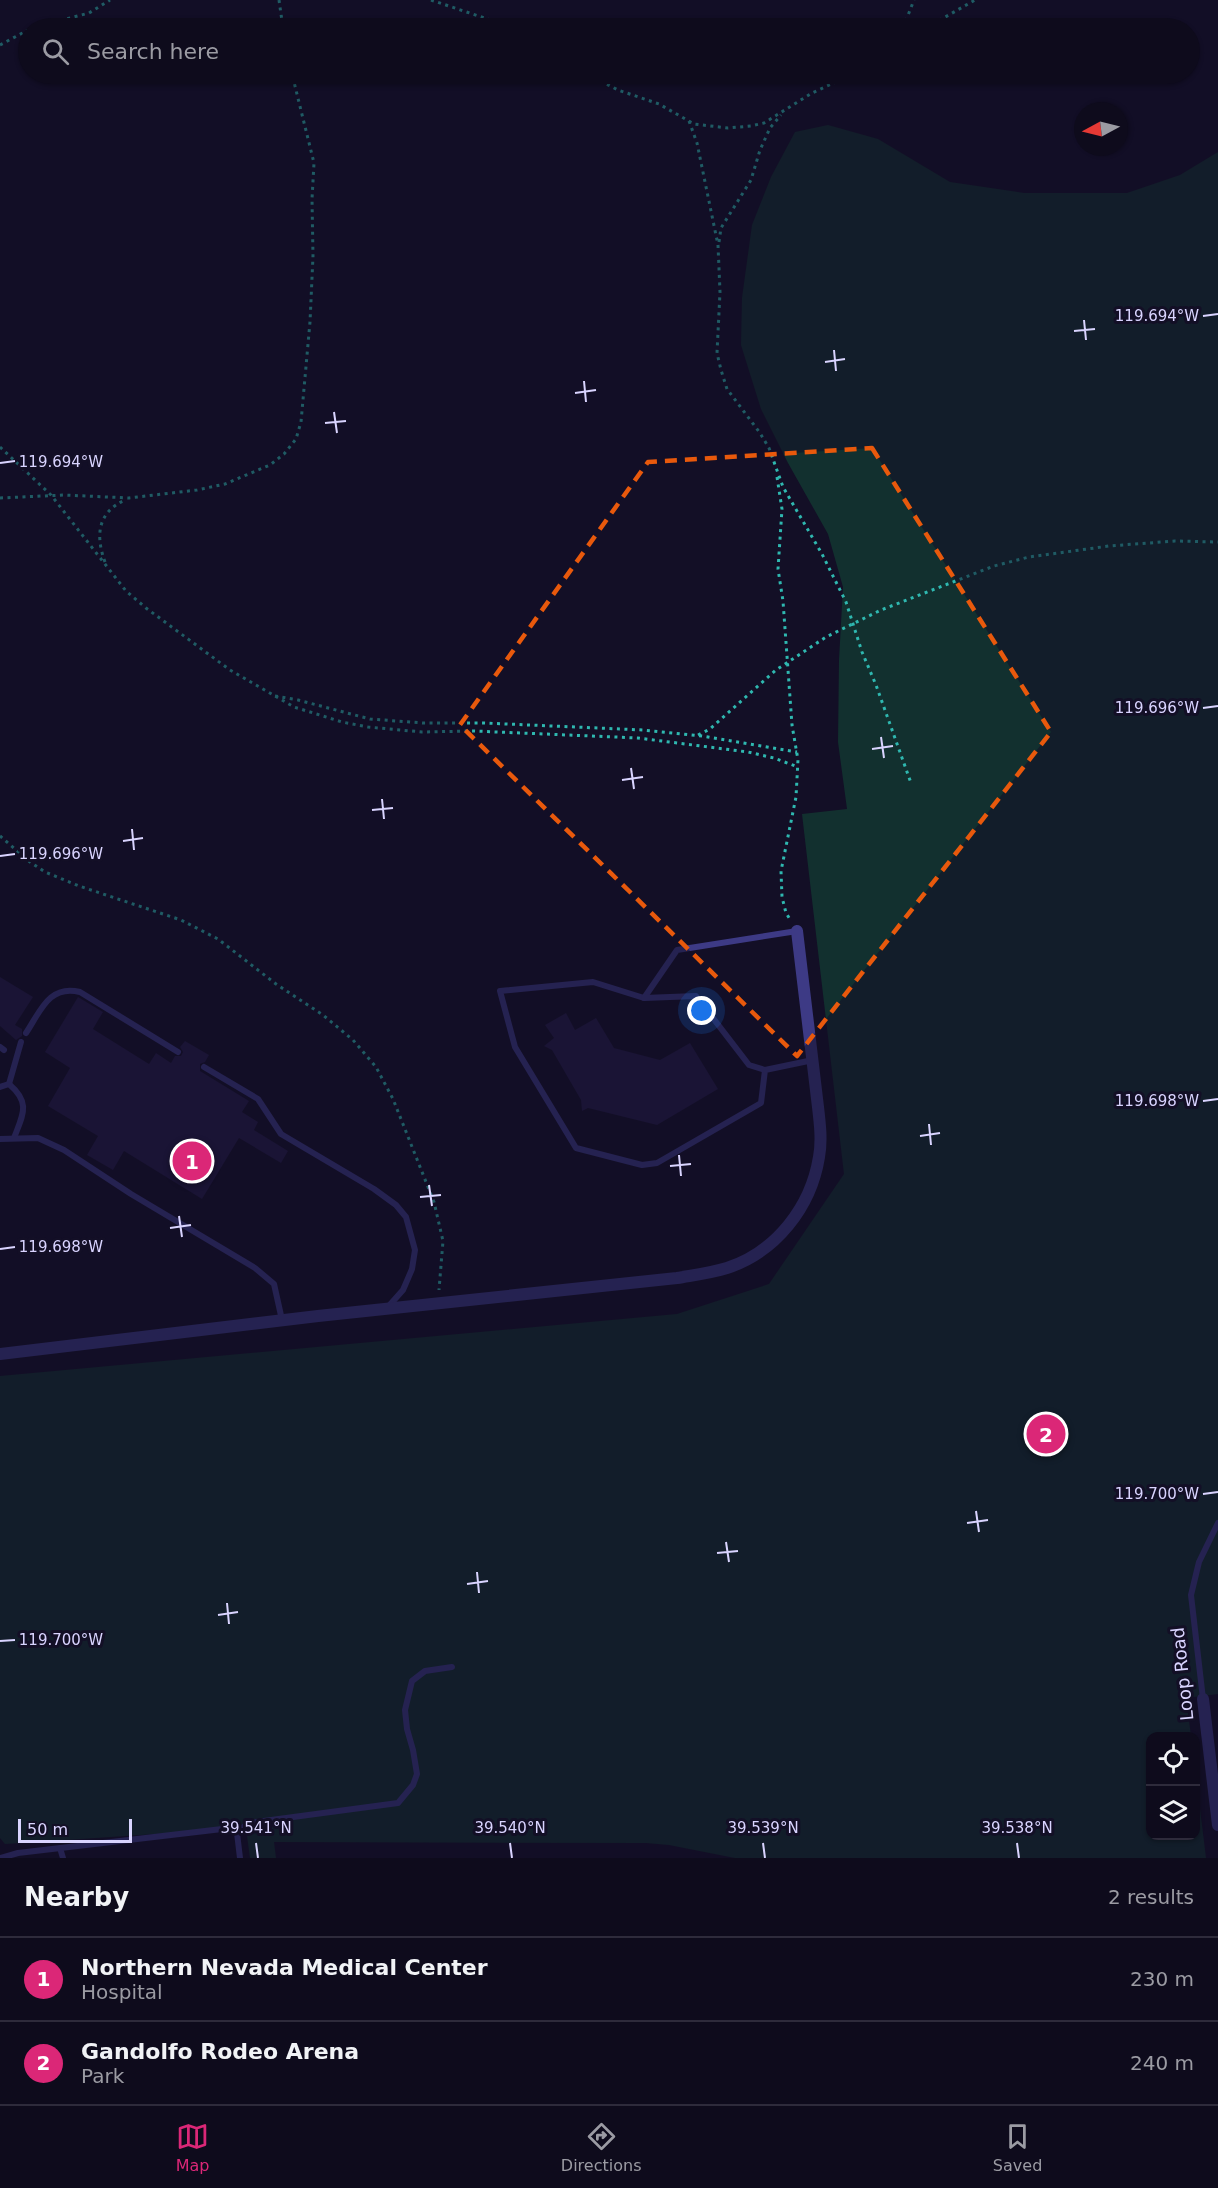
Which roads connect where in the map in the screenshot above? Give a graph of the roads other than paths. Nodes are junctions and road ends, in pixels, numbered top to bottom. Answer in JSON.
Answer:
{"nodes":[{"id":1,"x":797,"y":931,"type":"joint"},
{"id":2,"x":644,"y":998,"type":"junction"},
{"id":3,"x":26,"y":1033,"type":"dead end"},
{"id":4,"x":21,"y":1042,"type":"dead end"},
{"id":5,"x":178,"y":1052,"type":"dead end"},
{"id":6,"x":813,"y":1060,"type":"junction"},
{"id":7,"x":204,"y":1067,"type":"dead end"},
{"id":8,"x":765,"y":1070,"type":"junction"},
{"id":9,"x":9,"y":1084,"type":"junction"},
{"id":10,"x":0,"y":1087,"type":"edge"},
{"id":11,"x":14,"y":1138,"type":"junction"},
{"id":12,"x":0,"y":1139,"type":"edge"},
{"id":13,"x":386,"y":1309,"type":"junction"},
{"id":14,"x":282,"y":1320,"type":"junction"},
{"id":15,"x":0,"y":1354,"type":"edge"},
{"id":16,"x":1218,"y":1523,"type":"edge"},
{"id":17,"x":452,"y":1666,"type":"dead end"},
{"id":18,"x":1203,"y":1699,"type":"joint"},
{"id":19,"x":1216,"y":1769,"type":"edge"},
{"id":20,"x":1218,"y":1825,"type":"edge"},
{"id":21,"x":237,"y":1833,"type":"junction"},
{"id":22,"x":60,"y":1848,"type":"junction"},
{"id":23,"x":1,"y":1858,"type":"edge"},
{"id":24,"x":63,"y":1858,"type":"edge"},
{"id":25,"x":240,"y":1858,"type":"edge"}],
"edges":[{"from":1,"to":2,"type":"lane"},
{"from":1,"to":6,"type":"street"},
{"from":2,"to":8,"type":"lane"},
{"from":2,"to":8,"type":"lane"},
{"from":3,"to":5,"type":"lane"},
{"from":4,"to":9,"type":"lane"},
{"from":6,"to":8,"type":"lane"},
{"from":6,"to":13,"type":"street"},
{"from":7,"to":13,"type":"lane"},
{"from":9,"to":10,"type":"lane"},
{"from":9,"to":11,"type":"lane"},
{"from":11,"to":12,"type":"lane"},
{"from":11,"to":14,"type":"lane"},
{"from":13,"to":14,"type":"street"},
{"from":14,"to":15,"type":"street"},
{"from":16,"to":18,"type":"lane","name":"Loop Road"},
{"from":17,"to":21,"type":"lane"},
{"from":18,"to":19,"type":"street","name":"Loop Road"},
{"from":19,"to":20,"type":"street","name":"Loop Road"},
{"from":21,"to":22,"type":"lane"},
{"from":21,"to":25,"type":"lane"},
{"from":22,"to":23,"type":"lane"},
{"from":22,"to":24,"type":"lane"}]}
